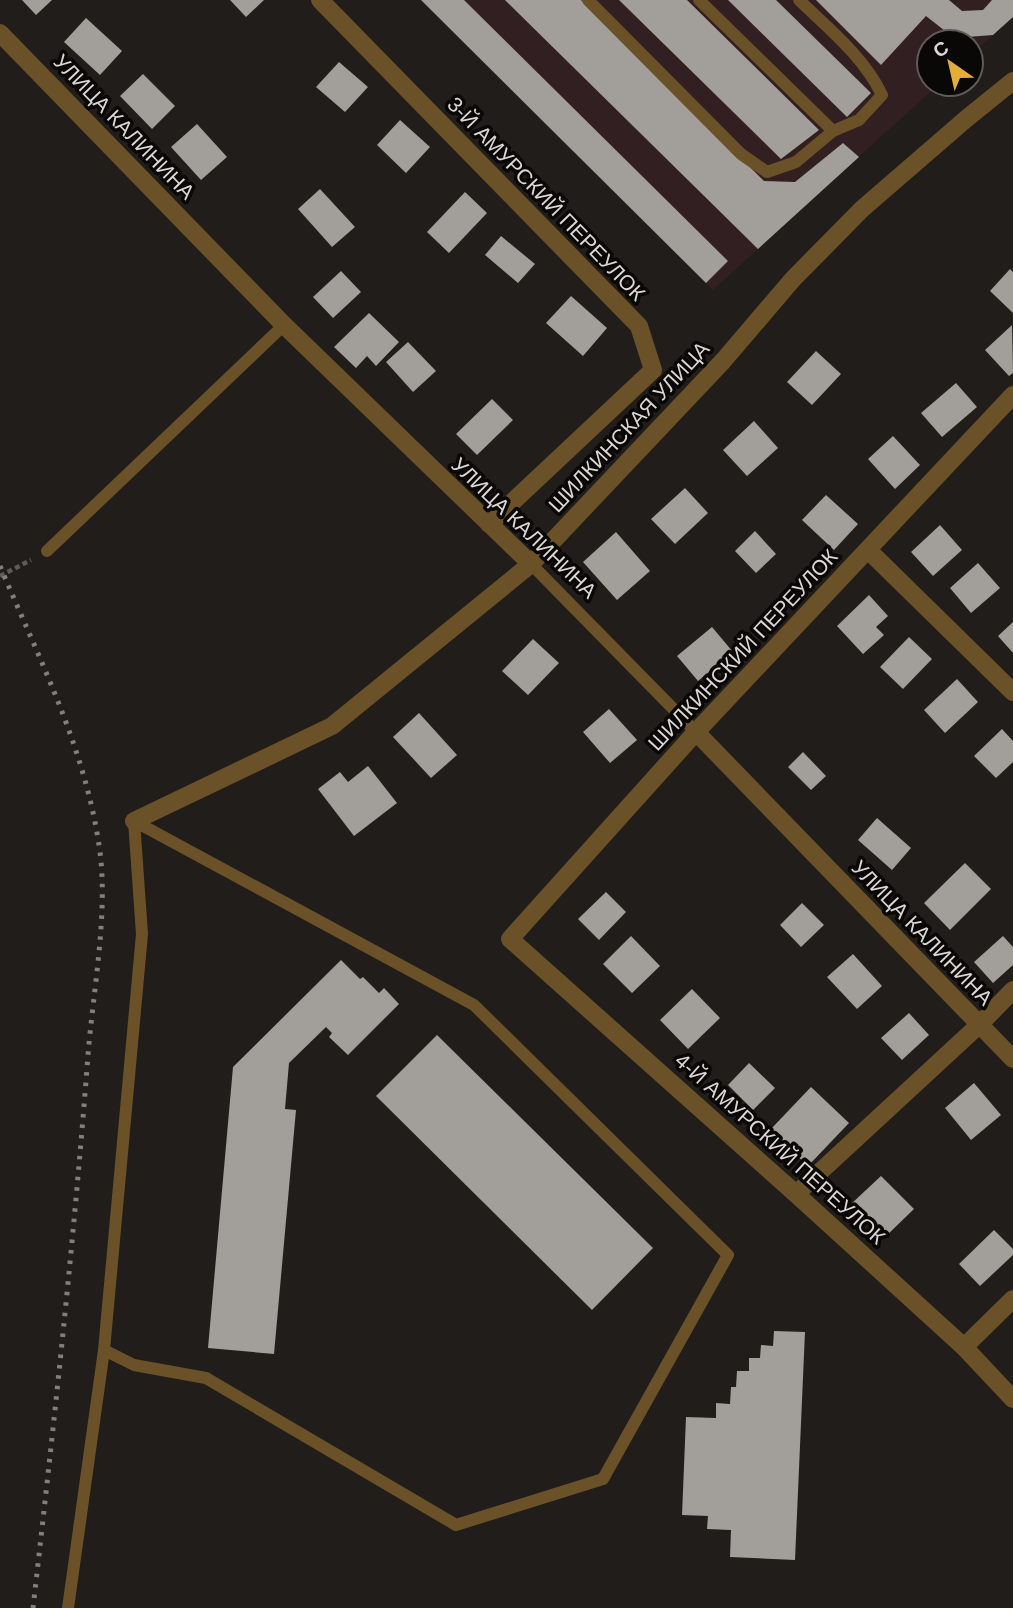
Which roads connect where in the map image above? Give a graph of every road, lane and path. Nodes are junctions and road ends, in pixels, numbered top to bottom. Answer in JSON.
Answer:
{"nodes":[{"id":1,"x":320,"y":0,"type":"edge"},
{"id":2,"x":588,"y":0,"type":"edge"},
{"id":3,"x":699,"y":0,"type":"edge"},
{"id":4,"x":799,"y":0,"type":"edge"},
{"id":5,"x":0,"y":33,"type":"edge"},
{"id":6,"x":1013,"y":81,"type":"edge"},
{"id":7,"x":833,"y":131,"type":"junction"},
{"id":8,"x":284,"y":325,"type":"junction"},
{"id":9,"x":1013,"y":395,"type":"edge"},
{"id":10,"x":489,"y":524,"type":"junction"},
{"id":11,"x":868,"y":550,"type":"junction"},
{"id":12,"x":47,"y":551,"type":"joint"},
{"id":13,"x":531,"y":564,"type":"junction"},
{"id":14,"x":0,"y":576,"type":"edge"},
{"id":15,"x":1013,"y":692,"type":"edge"},
{"id":16,"x":696,"y":732,"type":"junction"},
{"id":17,"x":134,"y":821,"type":"junction"},
{"id":18,"x":510,"y":939,"type":"joint"},
{"id":19,"x":1013,"y":989,"type":"edge"},
{"id":20,"x":979,"y":1025,"type":"junction"},
{"id":21,"x":1013,"y":1059,"type":"edge"},
{"id":22,"x":796,"y":1194,"type":"junction"},
{"id":23,"x":1013,"y":1298,"type":"edge"},
{"id":24,"x":964,"y":1347,"type":"junction"},
{"id":25,"x":104,"y":1350,"type":"junction"},
{"id":26,"x":1013,"y":1399,"type":"edge"},
{"id":27,"x":68,"y":1608,"type":"edge"}],
"edges":[{"from":1,"to":10,"type":"street","name":"3-Й АМУРСКИЙ ПЕРЕУЛОК"},
{"from":2,"to":7,"type":"lane"},
{"from":3,"to":7,"type":"lane"},
{"from":4,"to":7,"type":"lane"},
{"from":5,"to":8,"type":"street","name":"УЛИЦА КАЛИНИНА"},
{"from":6,"to":13,"type":"street","name":"ШИЛКИНСКАЯ УЛИЦА"},
{"from":8,"to":10,"type":"street","name":"УЛИЦА КАЛИНИНА"},
{"from":8,"to":12,"type":"lane"},
{"from":9,"to":11,"type":"street","name":"ШИЛКИНСКИЙ ПЕРЕУЛОК"},
{"from":10,"to":13,"type":"street","name":"УЛИЦА КАЛИНИНА"},
{"from":11,"to":15,"type":"street"},
{"from":11,"to":16,"type":"street","name":"ШИЛКИНСКИЙ ПЕРЕУЛОК"},
{"from":12,"to":14,"type":"path"},
{"from":13,"to":16,"type":"lane","name":"УЛИЦА КАЛИНИНА"},
{"from":13,"to":17,"type":"street","name":"ШИЛКИНСКАЯ УЛИЦА"},
{"from":16,"to":18,"type":"street","name":"ШИЛКИНСКИЙ ПЕРЕУЛОК"},
{"from":16,"to":20,"type":"street","name":"УЛИЦА КАЛИНИНА"},
{"from":17,"to":25,"type":"lane"},
{"from":17,"to":25,"type":"lane"},
{"from":18,"to":22,"type":"street","name":"4-Й АМУРСКИЙ ПЕРЕУЛОК"},
{"from":19,"to":20,"type":"street"},
{"from":20,"to":21,"type":"street","name":"УЛИЦА КАЛИНИНА"},
{"from":20,"to":22,"type":"street"},
{"from":22,"to":24,"type":"street","name":"4-Й АМУРСКИЙ ПЕРЕУЛОК"},
{"from":23,"to":24,"type":"street"},
{"from":24,"to":26,"type":"street","name":"4-Й АМУРСКИЙ ПЕРЕУЛОК"},
{"from":25,"to":27,"type":"lane"}]}
